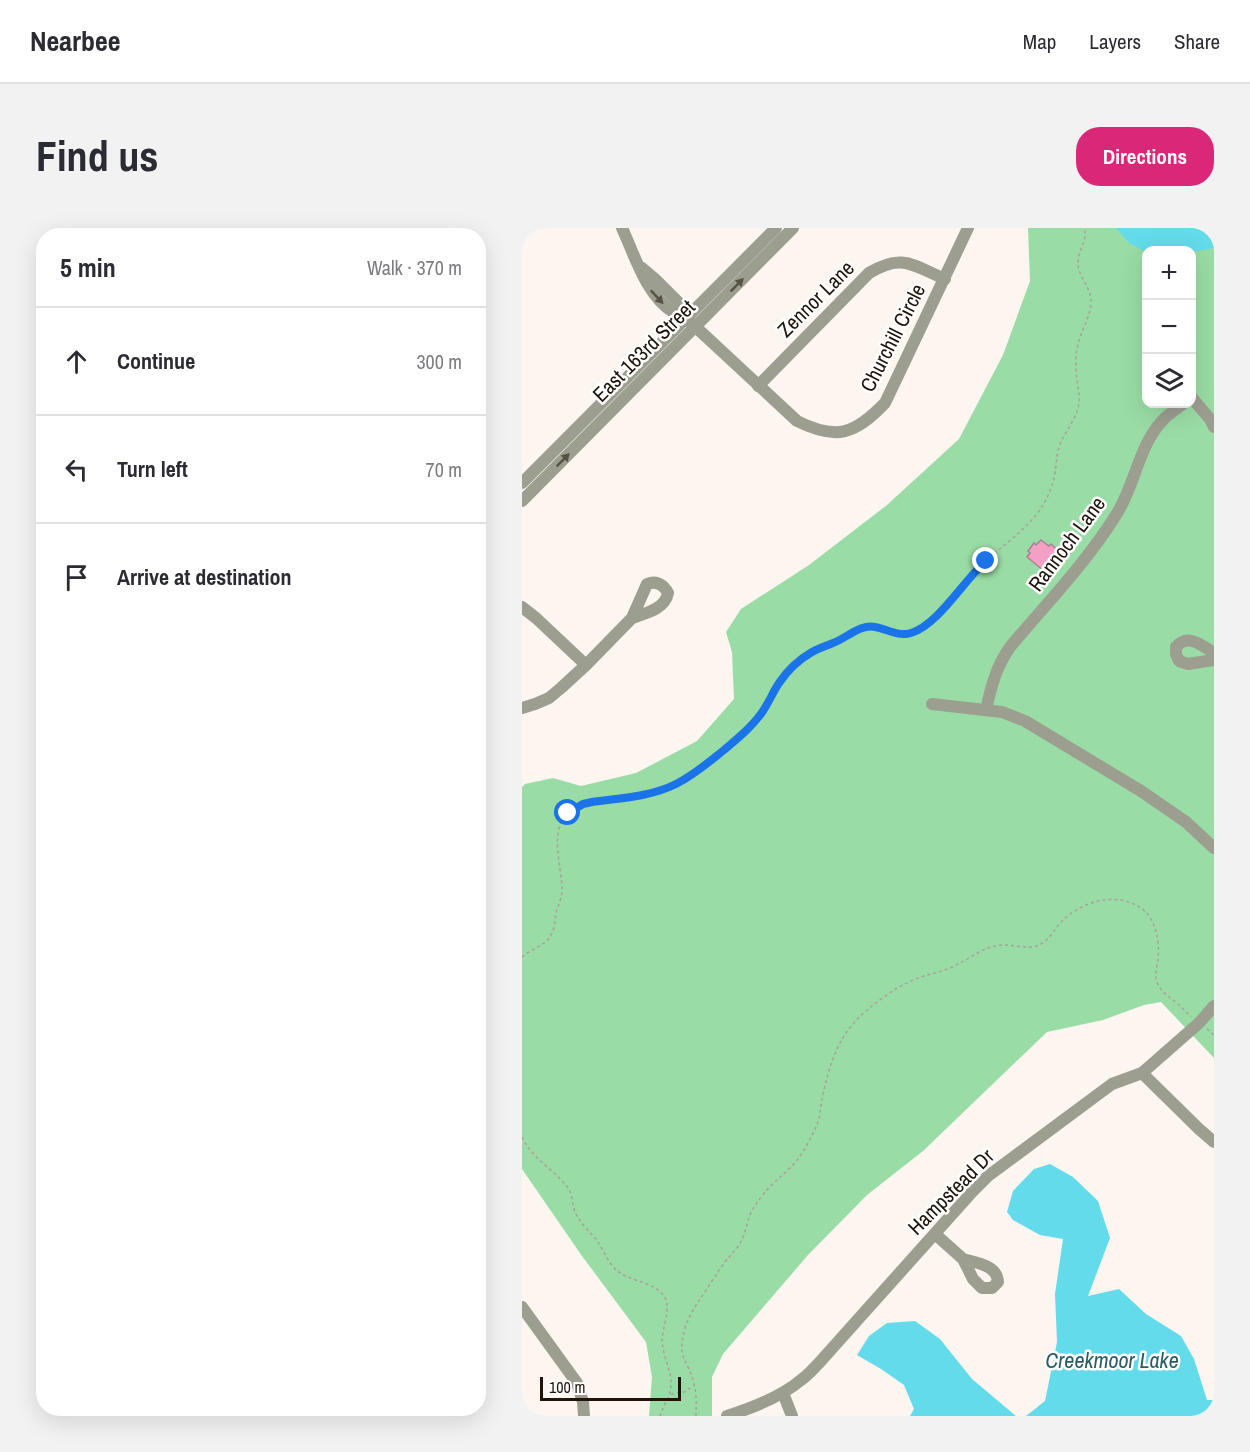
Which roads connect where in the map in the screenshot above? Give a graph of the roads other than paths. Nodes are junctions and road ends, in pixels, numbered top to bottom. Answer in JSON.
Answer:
{"nodes":[{"id":1,"x":622,"y":228,"type":"edge"},
{"id":2,"x":776,"y":228,"type":"edge"},
{"id":3,"x":793,"y":228,"type":"edge"},
{"id":4,"x":968,"y":228,"type":"edge"},
{"id":5,"x":945,"y":279,"type":"junction"},
{"id":6,"x":691,"y":322,"type":"junction"},
{"id":7,"x":758,"y":386,"type":"junction"},
{"id":8,"x":1196,"y":404,"type":"edge"},
{"id":9,"x":1178,"y":408,"type":"edge"},
{"id":10,"x":1214,"y":427,"type":"edge"},
{"id":11,"x":522,"y":483,"type":"edge"},
{"id":12,"x":522,"y":501,"type":"edge"},
{"id":13,"x":522,"y":607,"type":"edge"},
{"id":14,"x":632,"y":618,"type":"dead end"},
{"id":15,"x":1214,"y":653,"type":"edge"},
{"id":16,"x":1214,"y":660,"type":"edge"},
{"id":17,"x":586,"y":664,"type":"junction"},
{"id":18,"x":932,"y":704,"type":"dead end"},
{"id":19,"x":522,"y":708,"type":"edge"},
{"id":20,"x":986,"y":710,"type":"junction"},
{"id":21,"x":1214,"y":848,"type":"edge"},
{"id":22,"x":1214,"y":1006,"type":"edge"},
{"id":23,"x":1142,"y":1072,"type":"junction"},
{"id":24,"x":1214,"y":1142,"type":"edge"},
{"id":25,"x":935,"y":1234,"type":"junction"},
{"id":26,"x":963,"y":1259,"type":"dead end"},
{"id":27,"x":522,"y":1307,"type":"edge"},
{"id":28,"x":783,"y":1393,"type":"junction"},
{"id":29,"x":584,"y":1416,"type":"edge"},
{"id":30,"x":727,"y":1416,"type":"edge"},
{"id":31,"x":792,"y":1416,"type":"edge"}],
"edges":[{"from":1,"to":6,"type":"street","name":"Churchill Circle"},
{"from":2,"to":6,"type":"street","name":"East 163rd Street"},
{"from":6,"to":3,"type":"street","name":"East 163rd Street","one_way":true},
{"from":4,"to":5,"type":"street","name":"Churchill Circle"},
{"from":5,"to":7,"type":"street","name":"Zennor Lane"},
{"from":5,"to":7,"type":"street","name":"Churchill Circle"},
{"from":6,"to":7,"type":"street","name":"Churchill Circle"},
{"from":6,"to":11,"type":"street","name":"East 163rd Street"},
{"from":12,"to":6,"type":"street","name":"East 163rd Street","one_way":true},
{"from":8,"to":10,"type":"street"},
{"from":9,"to":20,"type":"street","name":"Rannoch Lane"},
{"from":13,"to":17,"type":"street"},
{"from":14,"to":17,"type":"street"},
{"from":15,"to":16,"type":"street"},
{"from":17,"to":19,"type":"street"},
{"from":18,"to":20,"type":"street"},
{"from":20,"to":21,"type":"street"},
{"from":22,"to":23,"type":"street","name":"Hampstead Dr"},
{"from":23,"to":24,"type":"street"},
{"from":23,"to":25,"type":"street","name":"Hampstead Dr"},
{"from":25,"to":26,"type":"street"},
{"from":25,"to":28,"type":"street","name":"Hampstead Dr"},
{"from":27,"to":29,"type":"street"},
{"from":28,"to":30,"type":"street","name":"Hampstead Dr"},
{"from":28,"to":31,"type":"street"}]}
